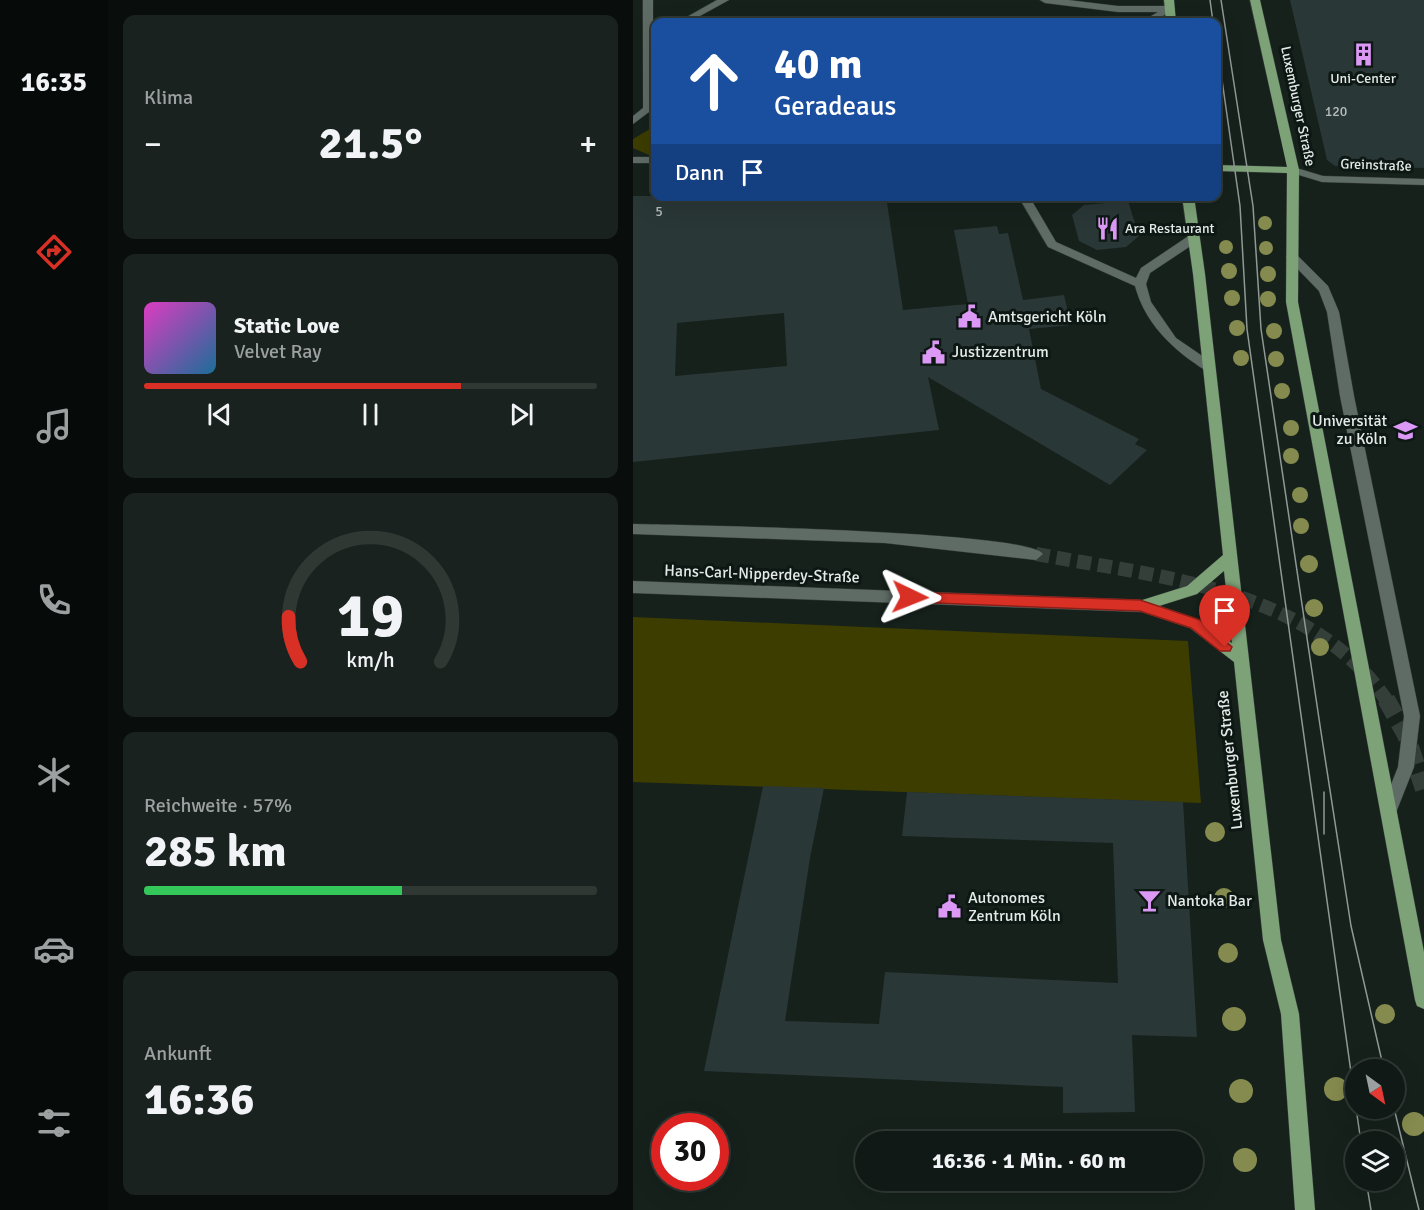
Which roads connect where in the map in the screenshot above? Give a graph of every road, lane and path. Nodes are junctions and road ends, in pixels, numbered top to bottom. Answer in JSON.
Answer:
{"nodes":[{"id":1,"x":648,"y":0,"type":"edge"},
{"id":2,"x":724,"y":0,"type":"edge"},
{"id":3,"x":1045,"y":0,"type":"edge"},
{"id":4,"x":1255,"y":0,"type":"edge"},
{"id":5,"x":1169,"y":5,"type":"edge"},
{"id":6,"x":690,"y":18,"type":"edge"},
{"id":7,"x":1151,"y":18,"type":"edge"},
{"id":8,"x":651,"y":40,"type":"edge"},
{"id":9,"x":651,"y":111,"type":"edge"},
{"id":10,"x":633,"y":121,"type":"edge"},
{"id":11,"x":633,"y":160,"type":"edge"},
{"id":12,"x":651,"y":160,"type":"edge"},
{"id":13,"x":1221,"y":168,"type":"edge"},
{"id":14,"x":1293,"y":170,"type":"junction"},
{"id":15,"x":1424,"y":182,"type":"edge"},
{"id":16,"x":1026,"y":201,"type":"edge"},
{"id":17,"x":1189,"y":201,"type":"edge"},
{"id":18,"x":1194,"y":238,"type":"junction"},
{"id":19,"x":1292,"y":257,"type":"junction"},
{"id":20,"x":1140,"y":284,"type":"junction"},
{"id":21,"x":1209,"y":367,"type":"junction"},
{"id":22,"x":633,"y":529,"type":"edge"},
{"id":23,"x":1036,"y":554,"type":"tunnel mouth"},
{"id":24,"x":1229,"y":558,"type":"junction"},
{"id":25,"x":633,"y":587,"type":"edge"},
{"id":26,"x":1140,"y":606,"type":"junction"},
{"id":27,"x":1240,"y":658,"type":"junction"},
{"id":28,"x":1389,"y":810,"type":"junction"},
{"id":29,"x":1424,"y":1000,"type":"edge"},
{"id":30,"x":1305,"y":1210,"type":"edge"}],
"edges":[{"from":1,"to":8,"type":"street"},
{"from":2,"to":6,"type":"street"},
{"from":3,"to":5,"type":"street"},
{"from":4,"to":14,"type":"main road","name":"Luxemburger Straße"},
{"from":5,"to":7,"type":"street"},
{"from":9,"to":10,"type":"street"},
{"from":11,"to":12,"type":"street"},
{"from":13,"to":14,"type":"main road"},
{"from":14,"to":15,"type":"street","name":"Greinstraße"},
{"from":14,"to":19,"type":"main road","name":"Luxemburger Straße"},
{"from":16,"to":20,"type":"street"},
{"from":17,"to":18,"type":"main road","name":"Luxemburger Straße"},
{"from":18,"to":20,"type":"street"},
{"from":18,"to":21,"type":"main road","name":"Luxemburger Straße"},
{"from":19,"to":28,"type":"main road","name":"Luxemburger Straße"},
{"from":19,"to":28,"type":"street"},
{"from":20,"to":21,"type":"street"},
{"from":21,"to":24,"type":"main road","name":"Luxemburger Straße"},
{"from":22,"to":23,"type":"street"},
{"from":24,"to":26,"type":"main road"},
{"from":24,"to":27,"type":"main road","name":"Luxemburger Straße"},
{"from":25,"to":26,"type":"street","name":"Hans-Carl-Nipperdey-Straße"},
{"from":26,"to":27,"type":"main road"},
{"from":27,"to":30,"type":"main road","name":"Luxemburger Straße"},
{"from":28,"to":29,"type":"main road","name":"Luxemburger Straße"}]}
